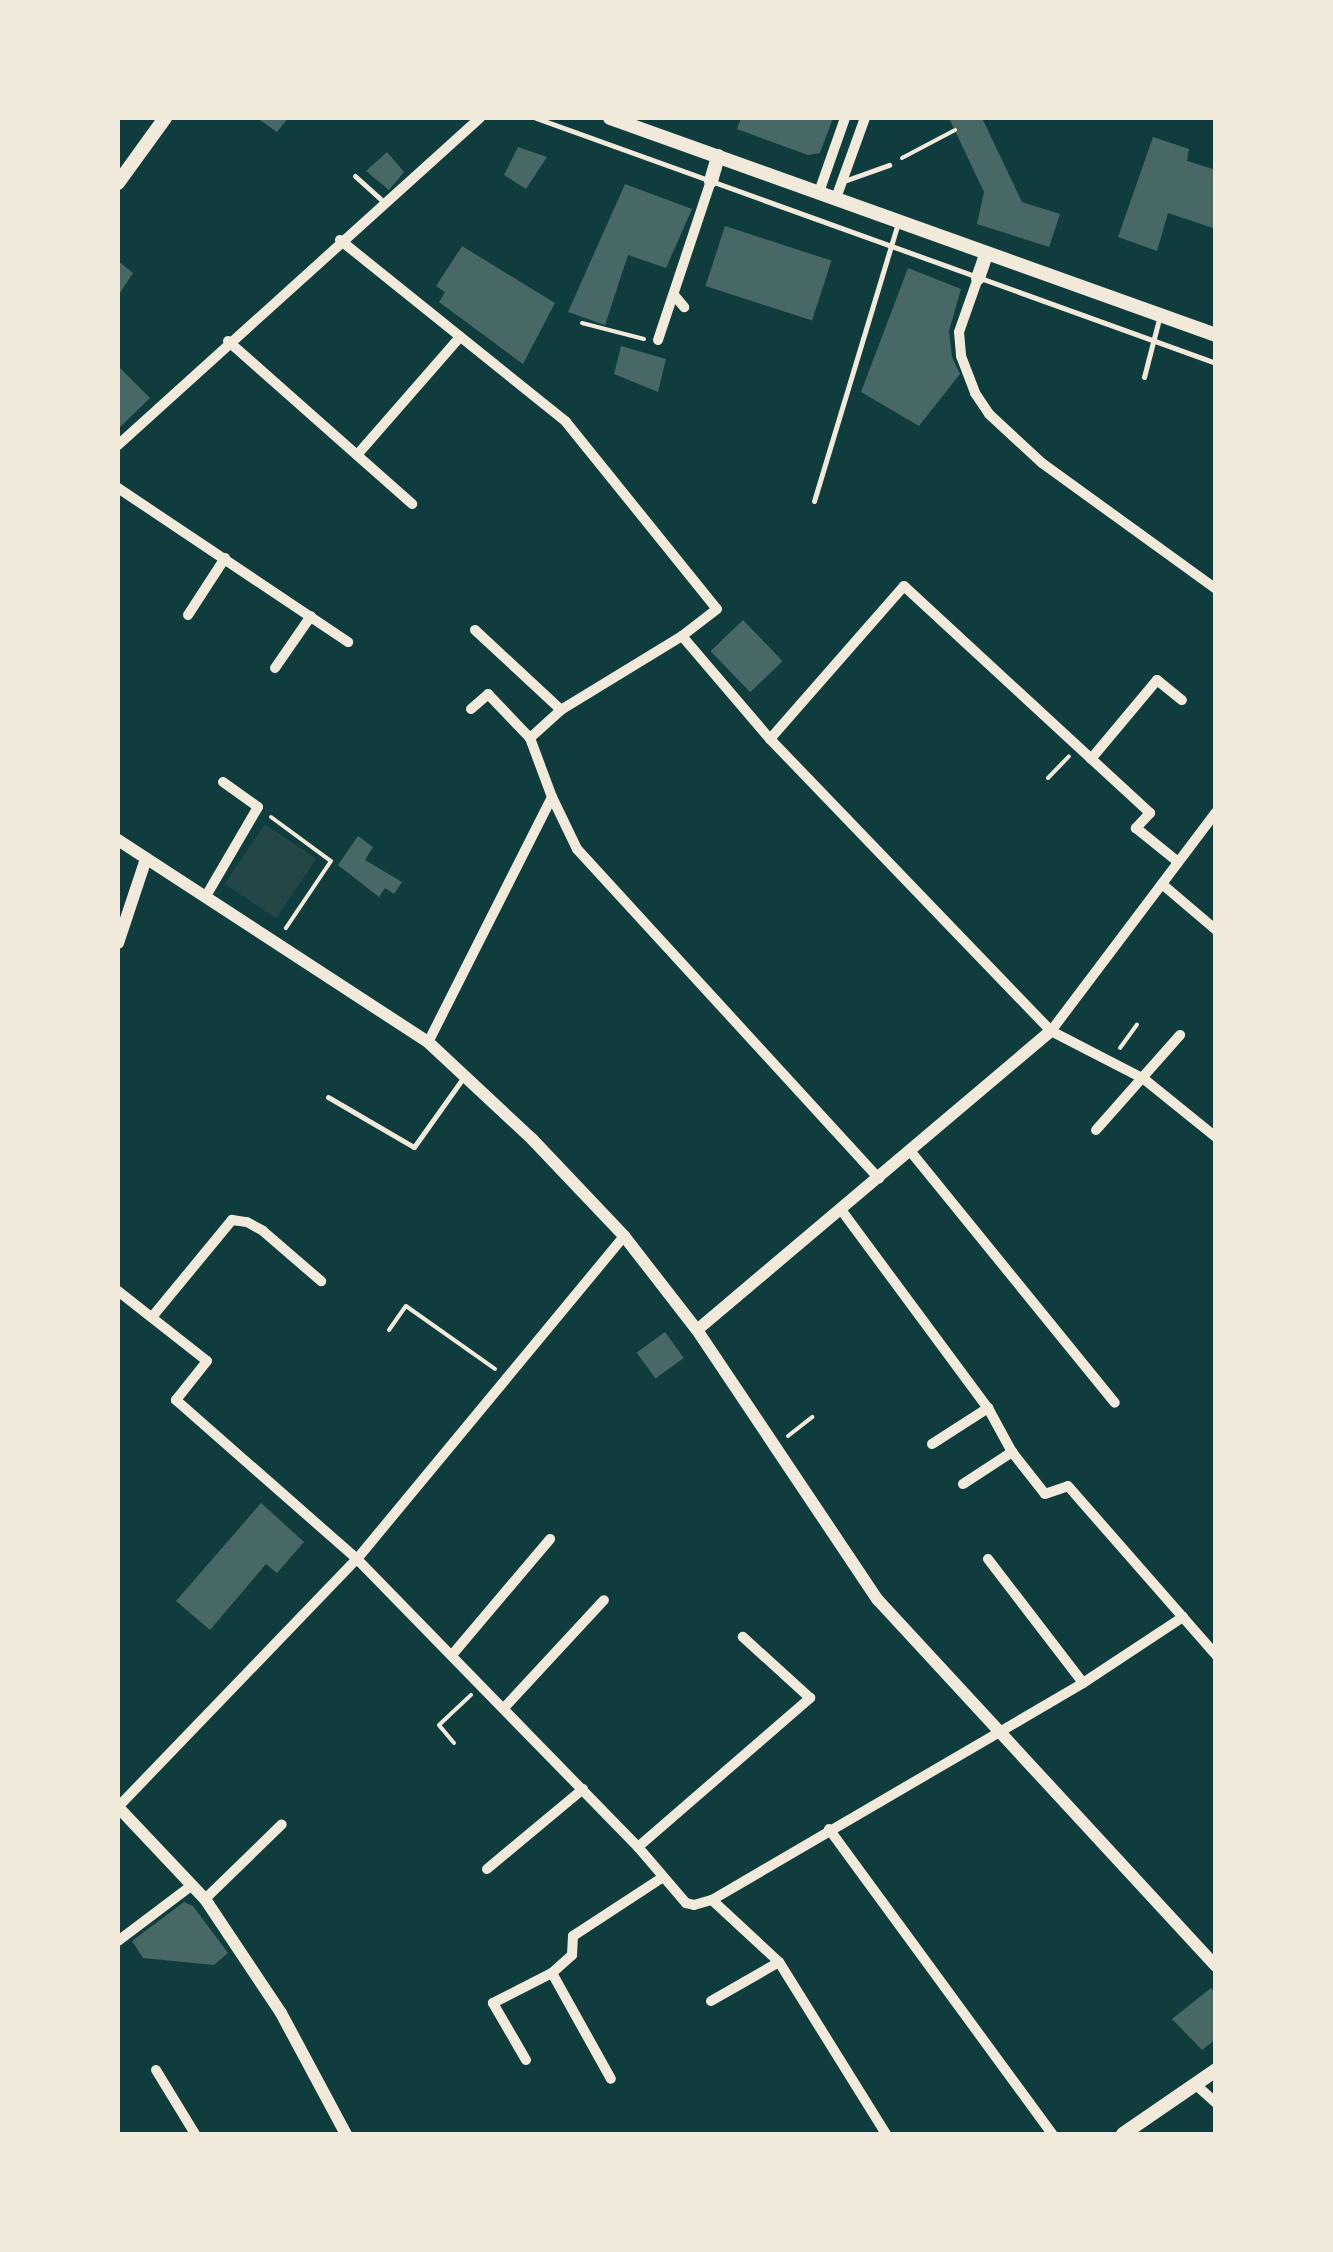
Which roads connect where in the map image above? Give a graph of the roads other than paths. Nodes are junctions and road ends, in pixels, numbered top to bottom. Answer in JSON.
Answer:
{"nodes":[{"id":1,"x":165,"y":118,"type":"edge"},
{"id":2,"x":480,"y":118,"type":"edge"},
{"id":3,"x":536,"y":118,"type":"edge"},
{"id":4,"x":610,"y":118,"type":"edge"},
{"id":5,"x":845,"y":118,"type":"edge"},
{"id":6,"x":865,"y":118,"type":"edge"},
{"id":7,"x":718,"y":156,"type":"junction"},
{"id":8,"x":888,"y":165,"type":"road end"},
{"id":9,"x":355,"y":176,"type":"dead end"},
{"id":10,"x":710,"y":181,"type":"junction"},
{"id":11,"x":844,"y":181,"type":"junction"},
{"id":12,"x":118,"y":183,"type":"edge"},
{"id":13,"x":819,"y":192,"type":"junction"},
{"id":14,"x":836,"y":198,"type":"junction"},
{"id":15,"x":384,"y":202,"type":"junction"},
{"id":16,"x":898,"y":222,"type":"junction"},
{"id":17,"x":340,"y":240,"type":"junction"},
{"id":18,"x":890,"y":246,"type":"junction"},
{"id":19,"x":986,"y":254,"type":"junction"},
{"id":20,"x":978,"y":278,"type":"junction"},
{"id":21,"x":674,"y":294,"type":"junction"},
{"id":22,"x":684,"y":307,"type":"dead end"},
{"id":23,"x":1160,"y":316,"type":"junction"},
{"id":24,"x":1216,"y":336,"type":"edge"},
{"id":25,"x":460,"y":337,"type":"junction"},
{"id":26,"x":658,"y":340,"type":"road end"},
{"id":27,"x":228,"y":341,"type":"junction"},
{"id":28,"x":1154,"y":341,"type":"junction"},
{"id":29,"x":1216,"y":364,"type":"edge"},
{"id":30,"x":1144,"y":377,"type":"dead end"},
{"id":31,"x":118,"y":445,"type":"edge"},
{"id":32,"x":356,"y":455,"type":"junction"},
{"id":33,"x":118,"y":488,"type":"edge"},
{"id":34,"x":814,"y":501,"type":"dead end"},
{"id":35,"x":412,"y":504,"type":"dead end"},
{"id":36,"x":225,"y":558,"type":"junction"},
{"id":37,"x":1216,"y":589,"type":"edge"},
{"id":38,"x":188,"y":615,"type":"dead end"},
{"id":39,"x":310,"y":616,"type":"junction"},
{"id":40,"x":475,"y":630,"type":"dead end"},
{"id":41,"x":682,"y":636,"type":"junction"},
{"id":42,"x":348,"y":642,"type":"dead end"},
{"id":43,"x":275,"y":668,"type":"dead end"},
{"id":44,"x":1182,"y":700,"type":"dead end"},
{"id":45,"x":471,"y":708,"type":"dead end"},
{"id":46,"x":561,"y":710,"type":"junction"},
{"id":47,"x":530,"y":738,"type":"junction"},
{"id":48,"x":770,"y":739,"type":"junction"},
{"id":49,"x":1091,"y":759,"type":"junction"},
{"id":50,"x":223,"y":782,"type":"dead end"},
{"id":51,"x":552,"y":797,"type":"junction"},
{"id":52,"x":1216,"y":812,"type":"edge"},
{"id":53,"x":118,"y":840,"type":"edge"},
{"id":54,"x":146,"y":859,"type":"junction"},
{"id":55,"x":1178,"y":862,"type":"junction"},
{"id":56,"x":1162,"y":884,"type":"junction"},
{"id":57,"x":206,"y":896,"type":"junction"},
{"id":58,"x":1216,"y":930,"type":"edge"},
{"id":59,"x":118,"y":943,"type":"edge"},
{"id":60,"x":1051,"y":1032,"type":"junction"},
{"id":61,"x":1180,"y":1034,"type":"dead end"},
{"id":62,"x":428,"y":1042,"type":"junction"},
{"id":63,"x":464,"y":1076,"type":"junction"},
{"id":64,"x":1144,"y":1080,"type":"junction"},
{"id":65,"x":328,"y":1098,"type":"dead end"},
{"id":66,"x":1096,"y":1130,"type":"dead end"},
{"id":67,"x":1216,"y":1137,"type":"edge"},
{"id":68,"x":911,"y":1152,"type":"junction"},
{"id":69,"x":879,"y":1178,"type":"junction"},
{"id":70,"x":842,"y":1211,"type":"junction"},
{"id":71,"x":624,"y":1236,"type":"junction"},
{"id":72,"x":321,"y":1281,"type":"dead end"},
{"id":73,"x":118,"y":1290,"type":"edge"},
{"id":74,"x":152,"y":1317,"type":"junction"},
{"id":75,"x":697,"y":1330,"type":"junction"},
{"id":76,"x":1114,"y":1403,"type":"dead end"},
{"id":77,"x":988,"y":1408,"type":"junction"},
{"id":78,"x":932,"y":1444,"type":"dead end"},
{"id":79,"x":1012,"y":1452,"type":"junction"},
{"id":80,"x":963,"y":1484,"type":"dead end"},
{"id":81,"x":550,"y":1539,"type":"dead end"},
{"id":82,"x":356,"y":1559,"type":"junction"},
{"id":83,"x":988,"y":1559,"type":"dead end"},
{"id":84,"x":604,"y":1600,"type":"dead end"},
{"id":85,"x":1183,"y":1617,"type":"junction"},
{"id":86,"x":742,"y":1637,"type":"dead end"},
{"id":87,"x":452,"y":1656,"type":"junction"},
{"id":88,"x":1216,"y":1656,"type":"edge"},
{"id":89,"x":1083,"y":1683,"type":"junction"},
{"id":90,"x":504,"y":1708,"type":"junction"},
{"id":91,"x":1000,"y":1732,"type":"junction"},
{"id":92,"x":583,"y":1789,"type":"junction"},
{"id":93,"x":118,"y":1807,"type":"edge"},
{"id":94,"x":282,"y":1824,"type":"dead end"},
{"id":95,"x":829,"y":1828,"type":"junction"},
{"id":96,"x":638,"y":1847,"type":"junction"},
{"id":97,"x":487,"y":1868,"type":"dead end"},
{"id":98,"x":663,"y":1877,"type":"junction"},
{"id":99,"x":192,"y":1885,"type":"junction"},
{"id":100,"x":205,"y":1898,"type":"junction"},
{"id":101,"x":712,"y":1900,"type":"junction"},
{"id":102,"x":118,"y":1942,"type":"edge"},
{"id":103,"x":779,"y":1962,"type":"junction"},
{"id":104,"x":1216,"y":1966,"type":"edge"},
{"id":105,"x":552,"y":1972,"type":"junction"},
{"id":106,"x":711,"y":2002,"type":"dead end"},
{"id":107,"x":526,"y":2060,"type":"dead end"},
{"id":108,"x":156,"y":2070,"type":"dead end"},
{"id":109,"x":1216,"y":2070,"type":"edge"},
{"id":110,"x":612,"y":2080,"type":"dead end"},
{"id":111,"x":1195,"y":2084,"type":"junction"},
{"id":112,"x":1216,"y":2103,"type":"edge"},
{"id":113,"x":195,"y":2134,"type":"edge"},
{"id":114,"x":346,"y":2134,"type":"edge"},
{"id":115,"x":886,"y":2134,"type":"edge"},
{"id":116,"x":1052,"y":2134,"type":"edge"},
{"id":117,"x":1123,"y":2134,"type":"edge"}],
"edges":[{"from":1,"to":12,"type":"main road"},
{"from":2,"to":15,"type":"street"},
{"from":3,"to":10,"type":"lane"},
{"from":4,"to":7,"type":"main road"},
{"from":5,"to":13,"type":"street"},
{"from":6,"to":11,"type":"street"},
{"from":7,"to":10,"type":"main road"},
{"from":7,"to":13,"type":"main road"},
{"from":8,"to":11,"type":"lane"},
{"from":9,"to":15,"type":"lane"},
{"from":10,"to":18,"type":"lane"},
{"from":10,"to":21,"type":"street"},
{"from":11,"to":14,"type":"street"},
{"from":13,"to":14,"type":"main road"},
{"from":14,"to":16,"type":"main road"},
{"from":15,"to":17,"type":"street"},
{"from":16,"to":18,"type":"lane"},
{"from":16,"to":19,"type":"main road"},
{"from":17,"to":25,"type":"street"},
{"from":17,"to":27,"type":"street"},
{"from":18,"to":20,"type":"lane"},
{"from":18,"to":34,"type":"lane"},
{"from":19,"to":20,"type":"main road"},
{"from":19,"to":23,"type":"main road"},
{"from":20,"to":28,"type":"lane"},
{"from":20,"to":37,"type":"street"},
{"from":21,"to":22,"type":"street"},
{"from":21,"to":26,"type":"street"},
{"from":23,"to":24,"type":"main road"},
{"from":23,"to":28,"type":"lane"},
{"from":25,"to":32,"type":"street"},
{"from":25,"to":41,"type":"street"},
{"from":27,"to":31,"type":"street"},
{"from":27,"to":32,"type":"street"},
{"from":28,"to":29,"type":"lane"},
{"from":28,"to":30,"type":"lane"},
{"from":32,"to":35,"type":"street"},
{"from":33,"to":36,"type":"street"},
{"from":36,"to":38,"type":"street"},
{"from":36,"to":39,"type":"street"},
{"from":39,"to":42,"type":"street"},
{"from":39,"to":43,"type":"street"},
{"from":40,"to":46,"type":"street"},
{"from":41,"to":46,"type":"street"},
{"from":41,"to":48,"type":"street"},
{"from":44,"to":49,"type":"street"},
{"from":45,"to":47,"type":"street"},
{"from":46,"to":47,"type":"street"},
{"from":47,"to":51,"type":"street"},
{"from":48,"to":49,"type":"street"},
{"from":48,"to":60,"type":"street"},
{"from":49,"to":55,"type":"street"},
{"from":50,"to":57,"type":"street"},
{"from":51,"to":62,"type":"street"},
{"from":51,"to":69,"type":"street"},
{"from":52,"to":55,"type":"street"},
{"from":53,"to":54,"type":"street"},
{"from":54,"to":57,"type":"street"},
{"from":54,"to":59,"type":"street"},
{"from":55,"to":56,"type":"street"},
{"from":56,"to":58,"type":"street"},
{"from":56,"to":60,"type":"street"},
{"from":57,"to":62,"type":"street"},
{"from":60,"to":64,"type":"street"},
{"from":60,"to":68,"type":"street"},
{"from":61,"to":64,"type":"street"},
{"from":62,"to":63,"type":"street"},
{"from":63,"to":65,"type":"lane"},
{"from":63,"to":71,"type":"street"},
{"from":64,"to":66,"type":"street"},
{"from":64,"to":67,"type":"street"},
{"from":68,"to":69,"type":"street"},
{"from":68,"to":76,"type":"street"},
{"from":69,"to":70,"type":"street"},
{"from":70,"to":75,"type":"street"},
{"from":70,"to":77,"type":"street"},
{"from":71,"to":75,"type":"street"},
{"from":71,"to":82,"type":"street"},
{"from":72,"to":74,"type":"street"},
{"from":73,"to":74,"type":"street"},
{"from":74,"to":82,"type":"street"},
{"from":75,"to":91,"type":"street"},
{"from":77,"to":78,"type":"street"},
{"from":77,"to":79,"type":"street"},
{"from":79,"to":80,"type":"street"},
{"from":79,"to":85,"type":"street"},
{"from":81,"to":87,"type":"street"},
{"from":82,"to":87,"type":"street"},
{"from":82,"to":93,"type":"street"},
{"from":83,"to":89,"type":"street"},
{"from":84,"to":90,"type":"street"},
{"from":85,"to":88,"type":"street"},
{"from":85,"to":89,"type":"street"},
{"from":86,"to":96,"type":"street"},
{"from":87,"to":90,"type":"street"},
{"from":89,"to":91,"type":"street"},
{"from":90,"to":92,"type":"street"},
{"from":91,"to":95,"type":"street"},
{"from":91,"to":104,"type":"street"},
{"from":92,"to":96,"type":"street"},
{"from":92,"to":97,"type":"street"},
{"from":93,"to":99,"type":"street"},
{"from":94,"to":100,"type":"street"},
{"from":95,"to":101,"type":"street"},
{"from":95,"to":116,"type":"street"},
{"from":96,"to":98,"type":"street"},
{"from":98,"to":101,"type":"street"},
{"from":98,"to":105,"type":"street"},
{"from":99,"to":100,"type":"street"},
{"from":99,"to":102,"type":"street"},
{"from":100,"to":114,"type":"street"},
{"from":101,"to":103,"type":"street"},
{"from":103,"to":106,"type":"street"},
{"from":103,"to":115,"type":"street"},
{"from":105,"to":107,"type":"street"},
{"from":105,"to":110,"type":"street"},
{"from":108,"to":113,"type":"street"},
{"from":109,"to":111,"type":"main road"},
{"from":111,"to":112,"type":"street"},
{"from":111,"to":117,"type":"main road"}]}
